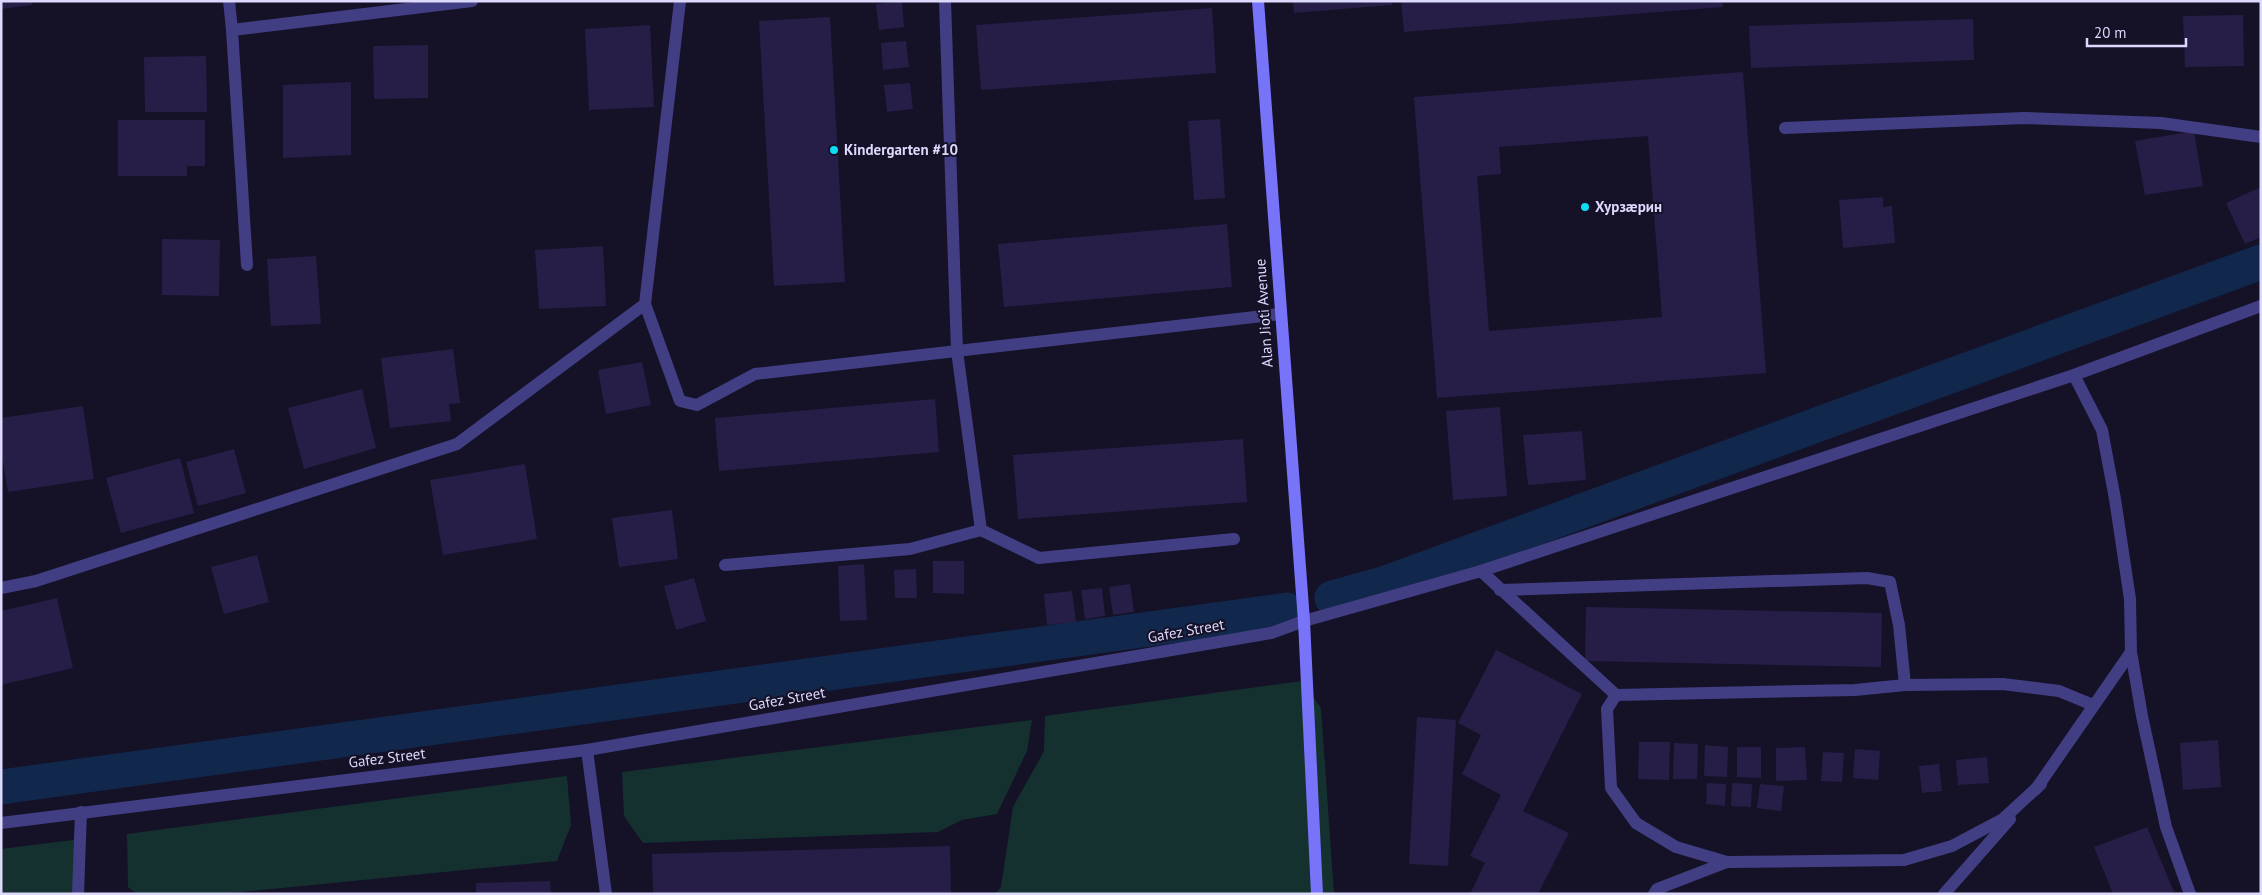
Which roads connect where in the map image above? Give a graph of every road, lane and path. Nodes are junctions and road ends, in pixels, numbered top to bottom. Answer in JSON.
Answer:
{"nodes":[{"id":1,"x":229,"y":1,"type":"edge"},
{"id":2,"x":472,"y":1,"type":"edge"},
{"id":3,"x":680,"y":1,"type":"edge"},
{"id":4,"x":945,"y":1,"type":"edge"},
{"id":5,"x":1258,"y":1,"type":"edge"},
{"id":6,"x":232,"y":30,"type":"junction"},
{"id":7,"x":1785,"y":128,"type":"dead end"},
{"id":8,"x":2261,"y":137,"type":"edge"},
{"id":9,"x":247,"y":265,"type":"dead end"},
{"id":10,"x":645,"y":304,"type":"junction"},
{"id":11,"x":2261,"y":306,"type":"edge"},
{"id":12,"x":1280,"y":314,"type":"junction"},
{"id":13,"x":957,"y":351,"type":"junction"},
{"id":14,"x":2074,"y":375,"type":"junction"},
{"id":15,"x":981,"y":530,"type":"junction"},
{"id":16,"x":1234,"y":539,"type":"dead end"},
{"id":17,"x":725,"y":565,"type":"dead end"},
{"id":18,"x":1481,"y":571,"type":"junction"},
{"id":19,"x":1,"y":588,"type":"edge"},
{"id":20,"x":1500,"y":590,"type":"junction"},
{"id":21,"x":1304,"y":621,"type":"junction"},
{"id":22,"x":2131,"y":652,"type":"junction"},
{"id":23,"x":1905,"y":685,"type":"junction"},
{"id":24,"x":1616,"y":695,"type":"junction"},
{"id":25,"x":2093,"y":705,"type":"junction"},
{"id":26,"x":588,"y":750,"type":"junction"},
{"id":27,"x":2041,"y":784,"type":"junction"},
{"id":28,"x":81,"y":812,"type":"junction"},
{"id":29,"x":1,"y":823,"type":"edge"},
{"id":30,"x":1727,"y":862,"type":"junction"},
{"id":31,"x":78,"y":894,"type":"edge"},
{"id":32,"x":606,"y":894,"type":"edge"},
{"id":33,"x":1318,"y":894,"type":"edge"},
{"id":34,"x":1654,"y":894,"type":"edge"},
{"id":35,"x":1944,"y":894,"type":"edge"},
{"id":36,"x":2190,"y":894,"type":"edge"}],
"edges":[{"from":1,"to":6,"type":"street"},
{"from":2,"to":6,"type":"street"},
{"from":3,"to":10,"type":"street"},
{"from":4,"to":13,"type":"street"},
{"from":5,"to":12,"type":"street","name":"Alan Jioti Avenue"},
{"from":6,"to":9,"type":"street"},
{"from":7,"to":8,"type":"street"},
{"from":10,"to":13,"type":"street"},
{"from":10,"to":19,"type":"street"},
{"from":11,"to":14,"type":"street","name":"Gafez Street"},
{"from":12,"to":13,"type":"street"},
{"from":12,"to":21,"type":"street","name":"Alan Jioti Avenue"},
{"from":13,"to":15,"type":"street"},
{"from":14,"to":18,"type":"street","name":"Gafez Street"},
{"from":14,"to":22,"type":"street"},
{"from":15,"to":16,"type":"street"},
{"from":15,"to":17,"type":"street"},
{"from":18,"to":20,"type":"street"},
{"from":18,"to":21,"type":"street","name":"Gafez Street"},
{"from":20,"to":23,"type":"street"},
{"from":20,"to":24,"type":"street"},
{"from":21,"to":26,"type":"street","name":"Gafez Street"},
{"from":21,"to":33,"type":"street"},
{"from":22,"to":25,"type":"street"},
{"from":22,"to":36,"type":"street"},
{"from":23,"to":24,"type":"street"},
{"from":23,"to":25,"type":"street"},
{"from":24,"to":30,"type":"street"},
{"from":25,"to":27,"type":"street"},
{"from":26,"to":28,"type":"street","name":"Gafez Street"},
{"from":26,"to":32,"type":"street"},
{"from":27,"to":30,"type":"street"},
{"from":27,"to":35,"type":"street"},
{"from":28,"to":29,"type":"street","name":"Gafez Street"},
{"from":28,"to":31,"type":"street"},
{"from":30,"to":34,"type":"street"}]}
